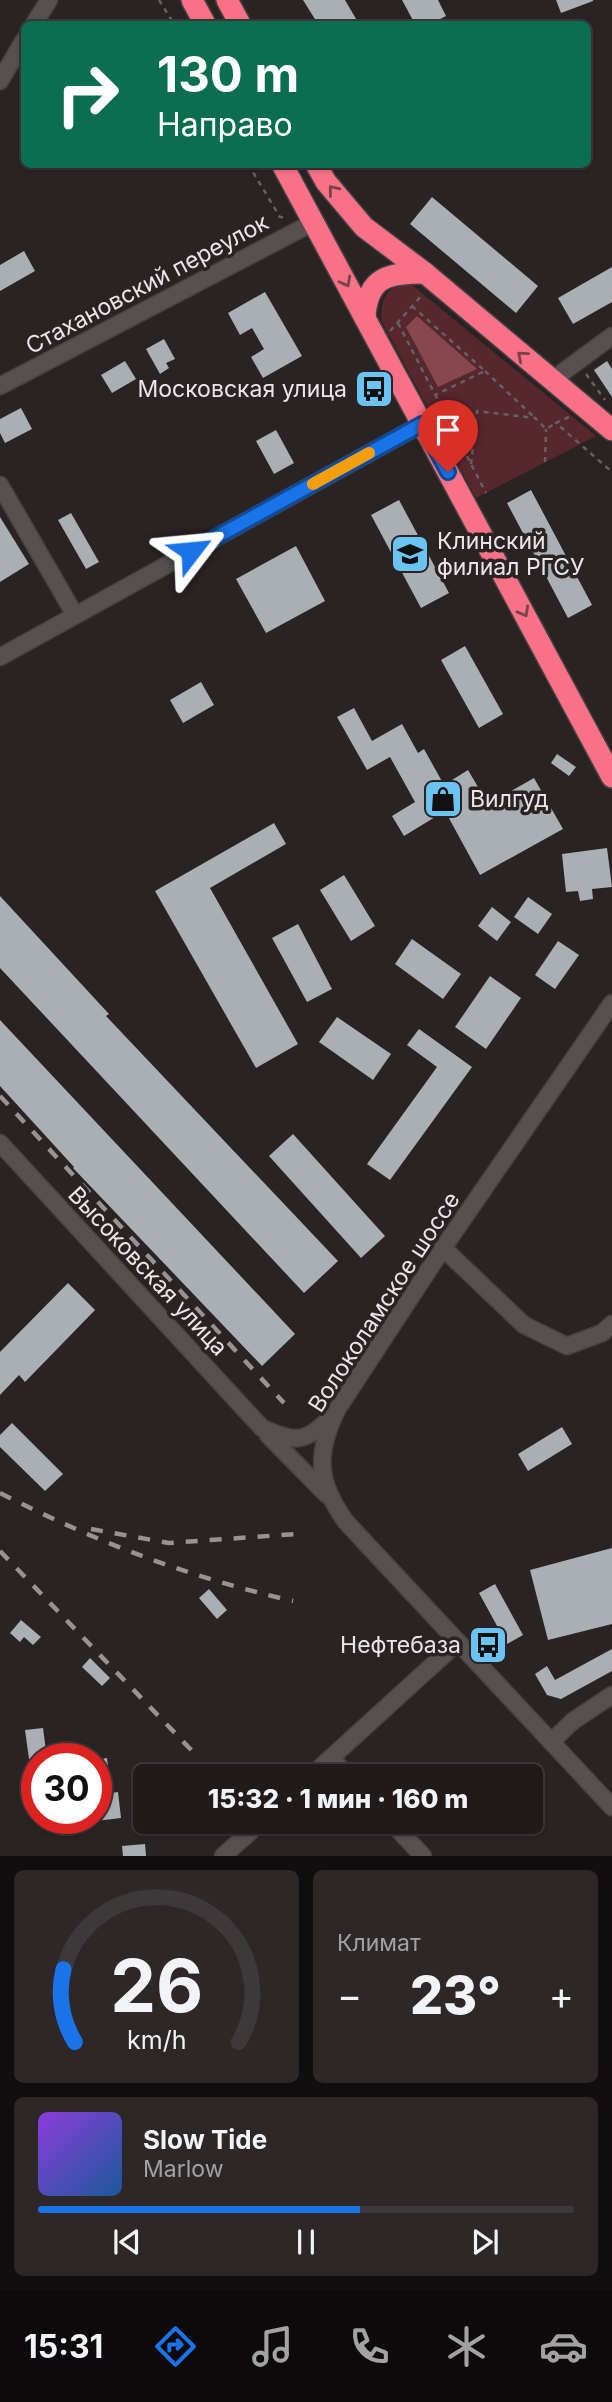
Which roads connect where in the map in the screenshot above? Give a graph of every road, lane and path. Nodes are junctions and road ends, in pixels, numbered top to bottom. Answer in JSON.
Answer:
{"nodes":[{"id":1,"x":49,"y":0,"type":"edge"},
{"id":2,"x":159,"y":0,"type":"edge"},
{"id":3,"x":192,"y":0,"type":"edge"},
{"id":4,"x":227,"y":0,"type":"edge"},
{"id":5,"x":36,"y":21,"type":"edge"},
{"id":6,"x":172,"y":21,"type":"edge"},
{"id":7,"x":203,"y":21,"type":"edge"},
{"id":8,"x":238,"y":21,"type":"edge"},
{"id":9,"x":21,"y":45,"type":"edge"},
{"id":10,"x":0,"y":81,"type":"edge"},
{"id":11,"x":250,"y":168,"type":"edge"},
{"id":12,"x":284,"y":168,"type":"edge"},
{"id":13,"x":318,"y":168,"type":"edge"},
{"id":14,"x":306,"y":221,"type":"junction"},
{"id":15,"x":424,"y":284,"type":"junction"},
{"id":16,"x":412,"y":306,"type":"junction"},
{"id":17,"x":365,"y":318,"type":"junction"},
{"id":18,"x":398,"y":323,"type":"junction"},
{"id":19,"x":388,"y":334,"type":"dead end"},
{"id":20,"x":612,"y":336,"type":"edge"},
{"id":21,"x":485,"y":371,"type":"junction"},
{"id":22,"x":585,"y":372,"type":"dead end"},
{"id":23,"x":0,"y":386,"type":"edge"},
{"id":24,"x":556,"y":386,"type":"junction"},
{"id":25,"x":435,"y":395,"type":"junction"},
{"id":26,"x":612,"y":407,"type":"edge"},
{"id":27,"x":569,"y":417,"type":"dead end"},
{"id":28,"x":535,"y":418,"type":"junction"},
{"id":29,"x":556,"y":423,"type":"junction"},
{"id":30,"x":422,"y":424,"type":"junction"},
{"id":31,"x":547,"y":429,"type":"junction"},
{"id":32,"x":612,"y":430,"type":"edge"},
{"id":33,"x":545,"y":462,"type":"dead end"},
{"id":34,"x":471,"y":464,"type":"junction"},
{"id":35,"x":612,"y":471,"type":"edge"},
{"id":36,"x":0,"y":485,"type":"edge"},
{"id":37,"x":486,"y":493,"type":"dead end"},
{"id":38,"x":75,"y":615,"type":"junction"},
{"id":39,"x":0,"y":657,"type":"edge"},
{"id":40,"x":612,"y":778,"type":"edge"},
{"id":41,"x":612,"y":1003,"type":"edge"},
{"id":42,"x":0,"y":1143,"type":"edge"},
{"id":43,"x":443,"y":1248,"type":"junction"},
{"id":44,"x":612,"y":1324,"type":"edge"},
{"id":45,"x":338,"y":1408,"type":"junction"},
{"id":46,"x":262,"y":1428,"type":"junction"},
{"id":47,"x":328,"y":1497,"type":"junction"},
{"id":48,"x":458,"y":1642,"type":"junction"},
{"id":49,"x":612,"y":1695,"type":"edge"},
{"id":50,"x":551,"y":1742,"type":"junction"},
{"id":51,"x":331,"y":1758,"type":"junction"},
{"id":52,"x":324,"y":1764,"type":"edge"},
{"id":53,"x":337,"y":1764,"type":"edge"},
{"id":54,"x":612,"y":1807,"type":"edge"},
{"id":55,"x":248,"y":1834,"type":"edge"},
{"id":56,"x":403,"y":1834,"type":"edge"},
{"id":57,"x":223,"y":1856,"type":"edge"},
{"id":58,"x":424,"y":1856,"type":"edge"}],
"edges":[{"from":1,"to":5,"type":"street"},
{"from":2,"to":6,"type":"path"},
{"from":3,"to":7,"type":"highway"},
{"from":4,"to":8,"type":"highway"},
{"from":9,"to":10,"type":"street"},
{"from":11,"to":14,"type":"path"},
{"from":12,"to":14,"type":"highway"},
{"from":15,"to":13,"type":"highway","one_way":true},
{"from":14,"to":17,"type":"highway","one_way":true},
{"from":14,"to":23,"type":"street","name":"Стахановский переулок"},
{"from":15,"to":16,"type":"path"},
{"from":15,"to":17,"type":"highway"},
{"from":24,"to":15,"type":"highway","one_way":true},
{"from":16,"to":18,"type":"path"},
{"from":16,"to":21,"type":"path"},
{"from":17,"to":30,"type":"highway"},
{"from":18,"to":19,"type":"path"},
{"from":18,"to":25,"type":"path"},
{"from":20,"to":24,"type":"street"},
{"from":21,"to":25,"type":"path"},
{"from":21,"to":28,"type":"path"},
{"from":22,"to":26,"type":"path"},
{"from":24,"to":32,"type":"highway"},
{"from":25,"to":34,"type":"path"},
{"from":27,"to":29,"type":"path"},
{"from":28,"to":31,"type":"path"},
{"from":28,"to":34,"type":"path"},
{"from":29,"to":31,"type":"path"},
{"from":29,"to":35,"type":"path"},
{"from":30,"to":38,"type":"street"},
{"from":30,"to":40,"type":"highway","one_way":true},
{"from":31,"to":33,"type":"path"},
{"from":34,"to":37,"type":"path"},
{"from":36,"to":38,"type":"street"},
{"from":38,"to":39,"type":"street"},
{"from":41,"to":43,"type":"street","name":"Волоколамское шоссе"},
{"from":42,"to":46,"type":"street","name":"Высоковская улица"},
{"from":43,"to":44,"type":"street"},
{"from":43,"to":45,"type":"street","name":"Волоколамское шоссе"},
{"from":45,"to":46,"type":"street","name":"Высоковская улица"},
{"from":45,"to":47,"type":"street","name":"Волоколамское шоссе"},
{"from":46,"to":47,"type":"street","name":"Высоковская улица"},
{"from":47,"to":48,"type":"street","name":"Волоколамское шоссе"},
{"from":48,"to":50,"type":"street","name":"Волоколамское шоссе"},
{"from":48,"to":51,"type":"street"},
{"from":49,"to":50,"type":"street"},
{"from":50,"to":54,"type":"street","name":"Волоколамское шоссе"},
{"from":51,"to":52,"type":"street"},
{"from":51,"to":53,"type":"street"},
{"from":55,"to":57,"type":"street"},
{"from":56,"to":58,"type":"street"}]}
